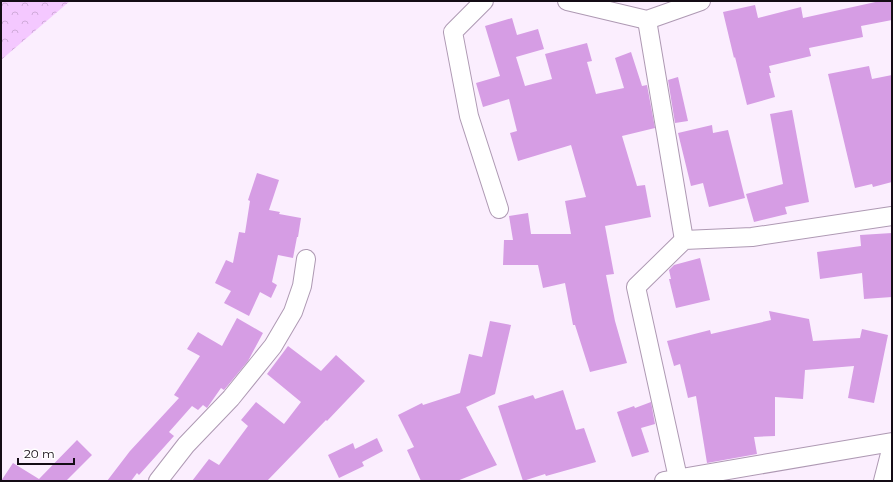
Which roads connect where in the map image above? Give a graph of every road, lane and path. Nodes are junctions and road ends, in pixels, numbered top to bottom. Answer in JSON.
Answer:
{"nodes":[{"id":1,"x":484,"y":1,"type":"edge"},
{"id":2,"x":567,"y":1,"type":"edge"},
{"id":3,"x":701,"y":1,"type":"edge"},
{"id":4,"x":647,"y":20,"type":"junction"},
{"id":5,"x":498,"y":210,"type":"dead end"},
{"id":6,"x":892,"y":216,"type":"edge"},
{"id":7,"x":684,"y":240,"type":"junction"},
{"id":8,"x":306,"y":259,"type":"dead end"},
{"id":9,"x":892,"y":442,"type":"edge"},
{"id":10,"x":892,"y":446,"type":"edge"},
{"id":11,"x":671,"y":480,"type":"edge"},
{"id":12,"x":158,"y":481,"type":"edge"},
{"id":13,"x":883,"y":481,"type":"edge"}],
"edges":[{"from":1,"to":5,"type":"street"},
{"from":2,"to":4,"type":"street"},
{"from":3,"to":4,"type":"street"},
{"from":4,"to":7,"type":"street"},
{"from":6,"to":7,"type":"street"},
{"from":7,"to":11,"type":"street"},
{"from":8,"to":12,"type":"street"},
{"from":9,"to":11,"type":"street"},
{"from":10,"to":13,"type":"street"}]}
